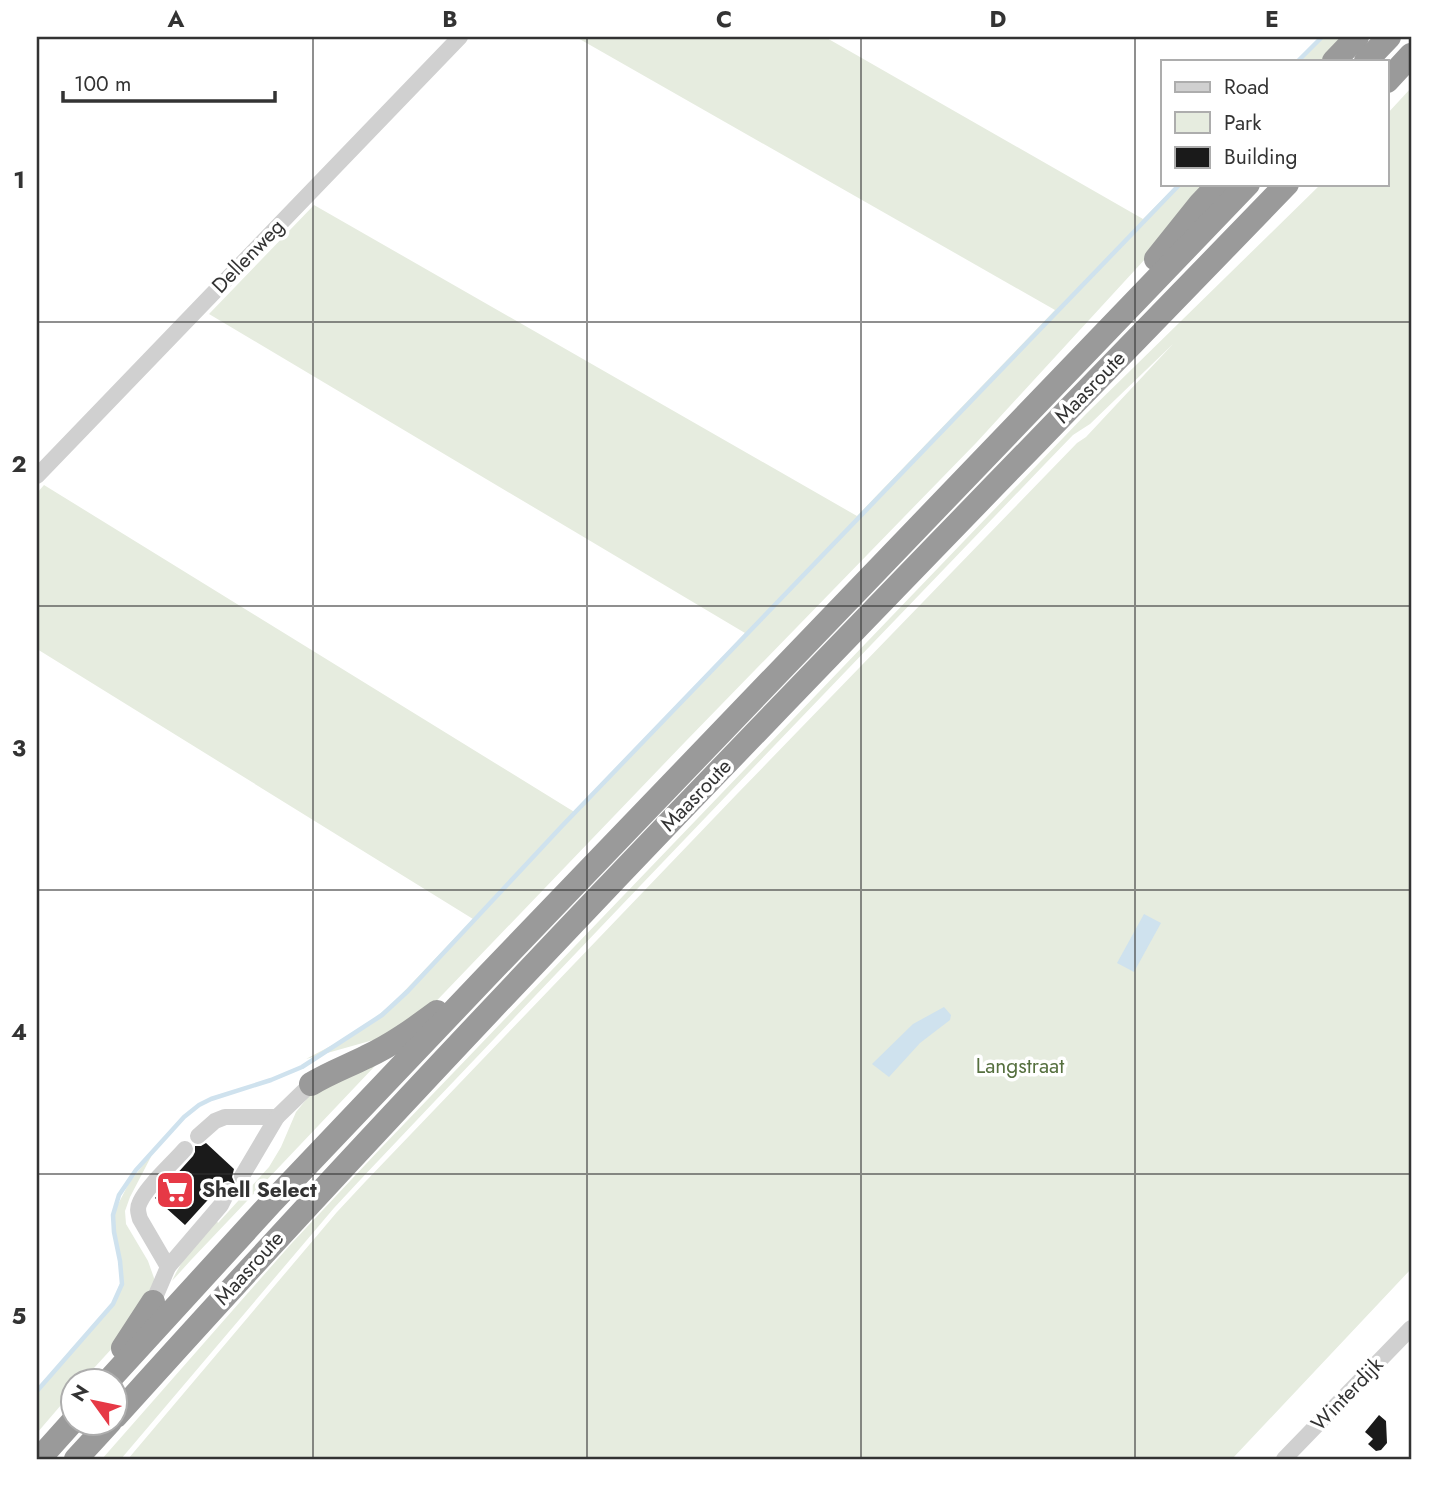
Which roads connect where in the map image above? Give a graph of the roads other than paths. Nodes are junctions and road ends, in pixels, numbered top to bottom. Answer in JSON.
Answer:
{"nodes":[{"id":1,"x":460,"y":37,"type":"edge"},
{"id":2,"x":1357,"y":37,"type":"edge"},
{"id":3,"x":1389,"y":37,"type":"edge"},
{"id":4,"x":1411,"y":55,"type":"edge"},
{"id":5,"x":1335,"y":60,"type":"edge"},
{"id":6,"x":1367,"y":60,"type":"edge"},
{"id":7,"x":1388,"y":79,"type":"edge"},
{"id":8,"x":1217,"y":186,"type":"edge"},
{"id":9,"x":1246,"y":186,"type":"edge"},
{"id":10,"x":1285,"y":186,"type":"edge"},
{"id":11,"x":1067,"y":372,"type":"junction"},
{"id":12,"x":37,"y":476,"type":"edge"},
{"id":13,"x":486,"y":977,"type":"junction"},
{"id":14,"x":311,"y":1084,"type":"joint"},
{"id":15,"x":277,"y":1117,"type":"junction"},
{"id":16,"x":198,"y":1136,"type":"dead end"},
{"id":17,"x":185,"y":1149,"type":"dead end"},
{"id":18,"x":242,"y":1176,"type":"dead end"},
{"id":19,"x":228,"y":1191,"type":"dead end"},
{"id":20,"x":168,"y":1267,"type":"junction"},
{"id":21,"x":153,"y":1302,"type":"joint"},
{"id":22,"x":1411,"y":1328,"type":"edge"},
{"id":23,"x":112,"y":1366,"type":"edge"},
{"id":24,"x":123,"y":1366,"type":"edge"},
{"id":25,"x":130,"y":1400,"type":"edge"},
{"id":26,"x":60,"y":1435,"type":"edge"},
{"id":27,"x":98,"y":1436,"type":"edge"},
{"id":28,"x":38,"y":1459,"type":"edge"},
{"id":29,"x":76,"y":1459,"type":"edge"},
{"id":30,"x":1284,"y":1459,"type":"edge"}],
"edges":[{"from":1,"to":12,"type":"street","name":"Dellenweg"},
{"from":2,"to":5,"type":"highway"},
{"from":3,"to":6,"type":"highway"},
{"from":4,"to":7,"type":"highway"},
{"from":8,"to":11,"type":"highway"},
{"from":9,"to":11,"type":"highway","name":"Maasroute"},
{"from":10,"to":25,"type":"highway","name":"Maasroute"},
{"from":11,"to":13,"type":"highway","name":"Maasroute"},
{"from":13,"to":14,"type":"highway"},
{"from":13,"to":24,"type":"highway","name":"Maasroute"},
{"from":14,"to":15,"type":"street"},
{"from":15,"to":16,"type":"street"},
{"from":15,"to":18,"type":"street"},
{"from":17,"to":20,"type":"street"},
{"from":19,"to":20,"type":"street"},
{"from":20,"to":21,"type":"street"},
{"from":21,"to":23,"type":"highway"},
{"from":22,"to":30,"type":"street","name":"Winterdijk"},
{"from":26,"to":28,"type":"highway"},
{"from":27,"to":29,"type":"highway"}]}
